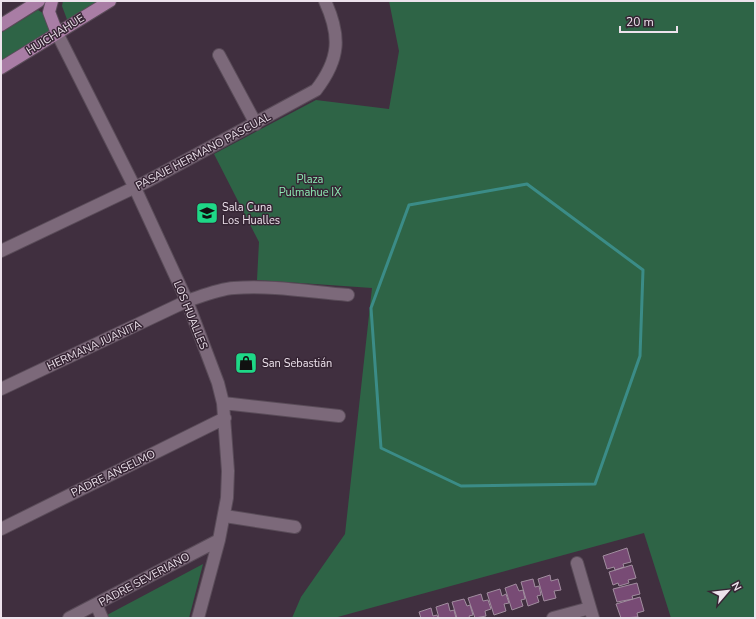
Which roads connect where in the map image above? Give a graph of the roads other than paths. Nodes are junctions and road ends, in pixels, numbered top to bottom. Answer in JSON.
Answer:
{"nodes":[{"id":1,"x":40,"y":1,"type":"edge"},
{"id":2,"x":52,"y":1,"type":"edge"},
{"id":3,"x":110,"y":1,"type":"edge"},
{"id":4,"x":325,"y":1,"type":"edge"},
{"id":5,"x":1,"y":25,"type":"edge"},
{"id":6,"x":57,"y":33,"type":"junction"},
{"id":7,"x":219,"y":55,"type":"dead end"},
{"id":8,"x":1,"y":68,"type":"edge"},
{"id":9,"x":256,"y":124,"type":"junction"},
{"id":10,"x":136,"y":188,"type":"junction"},
{"id":11,"x":1,"y":251,"type":"edge"},
{"id":12,"x":348,"y":295,"type":"dead end"},
{"id":13,"x":187,"y":301,"type":"junction"},
{"id":14,"x":1,"y":390,"type":"edge"},
{"id":15,"x":223,"y":403,"type":"junction"},
{"id":16,"x":339,"y":416,"type":"dead end"},
{"id":17,"x":225,"y":418,"type":"junction"},
{"id":18,"x":225,"y":516,"type":"junction"},
{"id":19,"x":295,"y":527,"type":"dead end"},
{"id":20,"x":1,"y":528,"type":"edge"},
{"id":21,"x":219,"y":540,"type":"junction"},
{"id":22,"x":577,"y":563,"type":"dead end"},
{"id":23,"x":96,"y":604,"type":"junction"},
{"id":24,"x":591,"y":613,"type":"edge"},
{"id":25,"x":69,"y":618,"type":"edge"},
{"id":26,"x":102,"y":618,"type":"edge"},
{"id":27,"x":198,"y":618,"type":"edge"},
{"id":28,"x":553,"y":618,"type":"edge"}],
"edges":[{"from":1,"to":5,"type":"main road"},
{"from":2,"to":6,"type":"main road"},
{"from":3,"to":6,"type":"main road","name":"HUICHAHUE"},
{"from":4,"to":9,"type":"street","name":"PASAJE HERMANO PASCUAL"},
{"from":6,"to":8,"type":"main road","name":"HUICHAHUE"},
{"from":6,"to":10,"type":"street","name":"LOS HUALLES"},
{"from":7,"to":9,"type":"street"},
{"from":9,"to":10,"type":"street","name":"PASAJE HERMANO PASCUAL"},
{"from":10,"to":11,"type":"street","name":"PASAJE HERMANO PASCUAL"},
{"from":10,"to":13,"type":"street","name":"LOS HUALLES"},
{"from":12,"to":13,"type":"street","name":"HERMANA JUANITA"},
{"from":13,"to":14,"type":"street","name":"HERMANA JUANITA"},
{"from":13,"to":15,"type":"street","name":"LOS HUALLES"},
{"from":15,"to":16,"type":"street"},
{"from":15,"to":17,"type":"street","name":"LOS HUALLES"},
{"from":17,"to":18,"type":"street","name":"LOS HUALLES"},
{"from":17,"to":20,"type":"street","name":"PADRE ANSELMO"},
{"from":18,"to":19,"type":"street"},
{"from":18,"to":21,"type":"street","name":"LOS HUALLES"},
{"from":21,"to":23,"type":"street","name":"PADRE SEVERIANO"},
{"from":21,"to":27,"type":"street","name":"LOS HUALLES"},
{"from":22,"to":24,"type":"street"},
{"from":23,"to":25,"type":"street","name":"PADRE SEVERIANO"},
{"from":23,"to":26,"type":"street"},
{"from":24,"to":28,"type":"street"}]}
